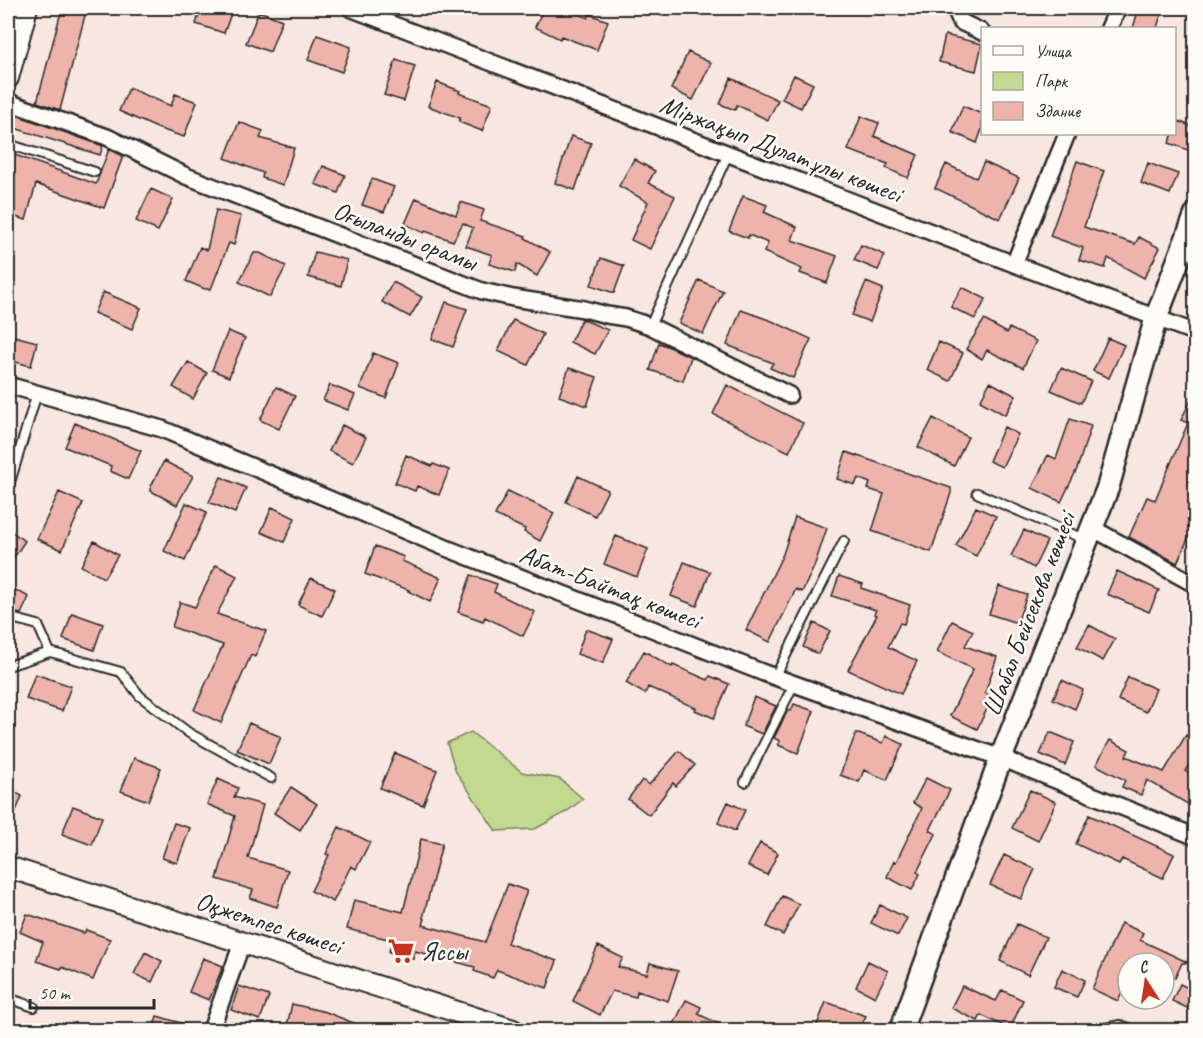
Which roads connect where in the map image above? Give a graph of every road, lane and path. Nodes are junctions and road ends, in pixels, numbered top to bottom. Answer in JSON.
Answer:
{"nodes":[{"id":1,"x":27,"y":8,"type":"edge"},
{"id":2,"x":350,"y":8,"type":"edge"},
{"id":3,"x":955,"y":8,"type":"edge"},
{"id":4,"x":1118,"y":8,"type":"edge"},
{"id":5,"x":1109,"y":27,"type":"edge"},
{"id":6,"x":981,"y":32,"type":"edge"},
{"id":7,"x":8,"y":78,"type":"edge"},
{"id":8,"x":8,"y":102,"type":"edge"},
{"id":9,"x":1067,"y":135,"type":"edge"},
{"id":10,"x":8,"y":144,"type":"edge"},
{"id":11,"x":728,"y":154,"type":"junction"},
{"id":12,"x":95,"y":172,"type":"dead end"},
{"id":13,"x":1196,"y":214,"type":"edge"},
{"id":14,"x":1014,"y":264,"type":"junction"},
{"id":15,"x":1156,"y":318,"type":"junction"},
{"id":16,"x":650,"y":326,"type":"junction"},
{"id":17,"x":1196,"y":333,"type":"edge"},
{"id":18,"x":8,"y":385,"type":"edge"},
{"id":19,"x":37,"y":393,"type":"junction"},
{"id":20,"x":789,"y":395,"type":"dead end"},
{"id":21,"x":8,"y":489,"type":"edge"},
{"id":22,"x":977,"y":492,"type":"dead end"},
{"id":23,"x":1090,"y":535,"type":"junction"},
{"id":24,"x":844,"y":541,"type":"dead end"},
{"id":25,"x":1196,"y":585,"type":"edge"},
{"id":26,"x":8,"y":617,"type":"edge"},
{"id":27,"x":50,"y":652,"type":"junction"},
{"id":28,"x":8,"y":666,"type":"edge"},
{"id":29,"x":775,"y":677,"type":"junction"},
{"id":30,"x":794,"y":684,"type":"junction"},
{"id":31,"x":1001,"y":758,"type":"junction"},
{"id":32,"x":271,"y":778,"type":"dead end"},
{"id":33,"x":745,"y":782,"type":"dead end"},
{"id":34,"x":1196,"y":837,"type":"edge"},
{"id":35,"x":8,"y":867,"type":"edge"},
{"id":36,"x":243,"y":943,"type":"junction"},
{"id":37,"x":8,"y":998,"type":"edge"},
{"id":38,"x":34,"y":1007,"type":"dead end"},
{"id":39,"x":212,"y":1030,"type":"edge"},
{"id":40,"x":513,"y":1030,"type":"edge"},
{"id":41,"x":901,"y":1030,"type":"edge"},
{"id":42,"x":1095,"y":1030,"type":"edge"},
{"id":43,"x":1135,"y":1030,"type":"edge"}],
"edges":[{"from":1,"to":7,"type":"street"},
{"from":2,"to":11,"type":"street","name":"Міржақып Дулатұлы көшесі"},
{"from":3,"to":6,"type":"street"},
{"from":4,"to":5,"type":"street"},
{"from":8,"to":16,"type":"street","name":"Оғыланды орамы"},
{"from":9,"to":14,"type":"street"},
{"from":10,"to":12,"type":"lane"},
{"from":11,"to":14,"type":"street","name":"Міржақып Дулатұлы көшесі"},
{"from":11,"to":16,"type":"lane"},
{"from":13,"to":15,"type":"main road","name":"Шабал Бейсекова көшесі"},
{"from":14,"to":15,"type":"street","name":"Міржақып Дулатұлы көшесі"},
{"from":15,"to":17,"type":"street","name":"Міржақып Дулатұлы көшесі"},
{"from":15,"to":23,"type":"main road","name":"Шабал Бейсекова көшесі"},
{"from":16,"to":20,"type":"street","name":"Оғыланды орамы"},
{"from":18,"to":19,"type":"street","name":"Абат-Байтақ көшесі"},
{"from":19,"to":21,"type":"lane"},
{"from":19,"to":29,"type":"street","name":"Абат-Байтақ көшесі"},
{"from":22,"to":23,"type":"lane"},
{"from":23,"to":25,"type":"street"},
{"from":23,"to":31,"type":"main road","name":"Шабал Бейсекова көшесі"},
{"from":24,"to":29,"type":"lane"},
{"from":26,"to":27,"type":"lane"},
{"from":27,"to":28,"type":"lane"},
{"from":27,"to":32,"type":"lane"},
{"from":29,"to":30,"type":"street","name":"Абат-Байтақ көшесі"},
{"from":30,"to":31,"type":"street","name":"Абат-Байтақ көшесі"},
{"from":30,"to":33,"type":"lane"},
{"from":31,"to":34,"type":"street","name":"Абат-Байтақ көшесі"},
{"from":31,"to":41,"type":"main road","name":"Шабал Бейсекова көшесі"},
{"from":35,"to":36,"type":"street","name":"Оқжетпес көшесі"},
{"from":36,"to":39,"type":"street"},
{"from":36,"to":40,"type":"street","name":"Оқжетпес көшесі"},
{"from":37,"to":38,"type":"lane"},
{"from":42,"to":43,"type":"lane"}]}
